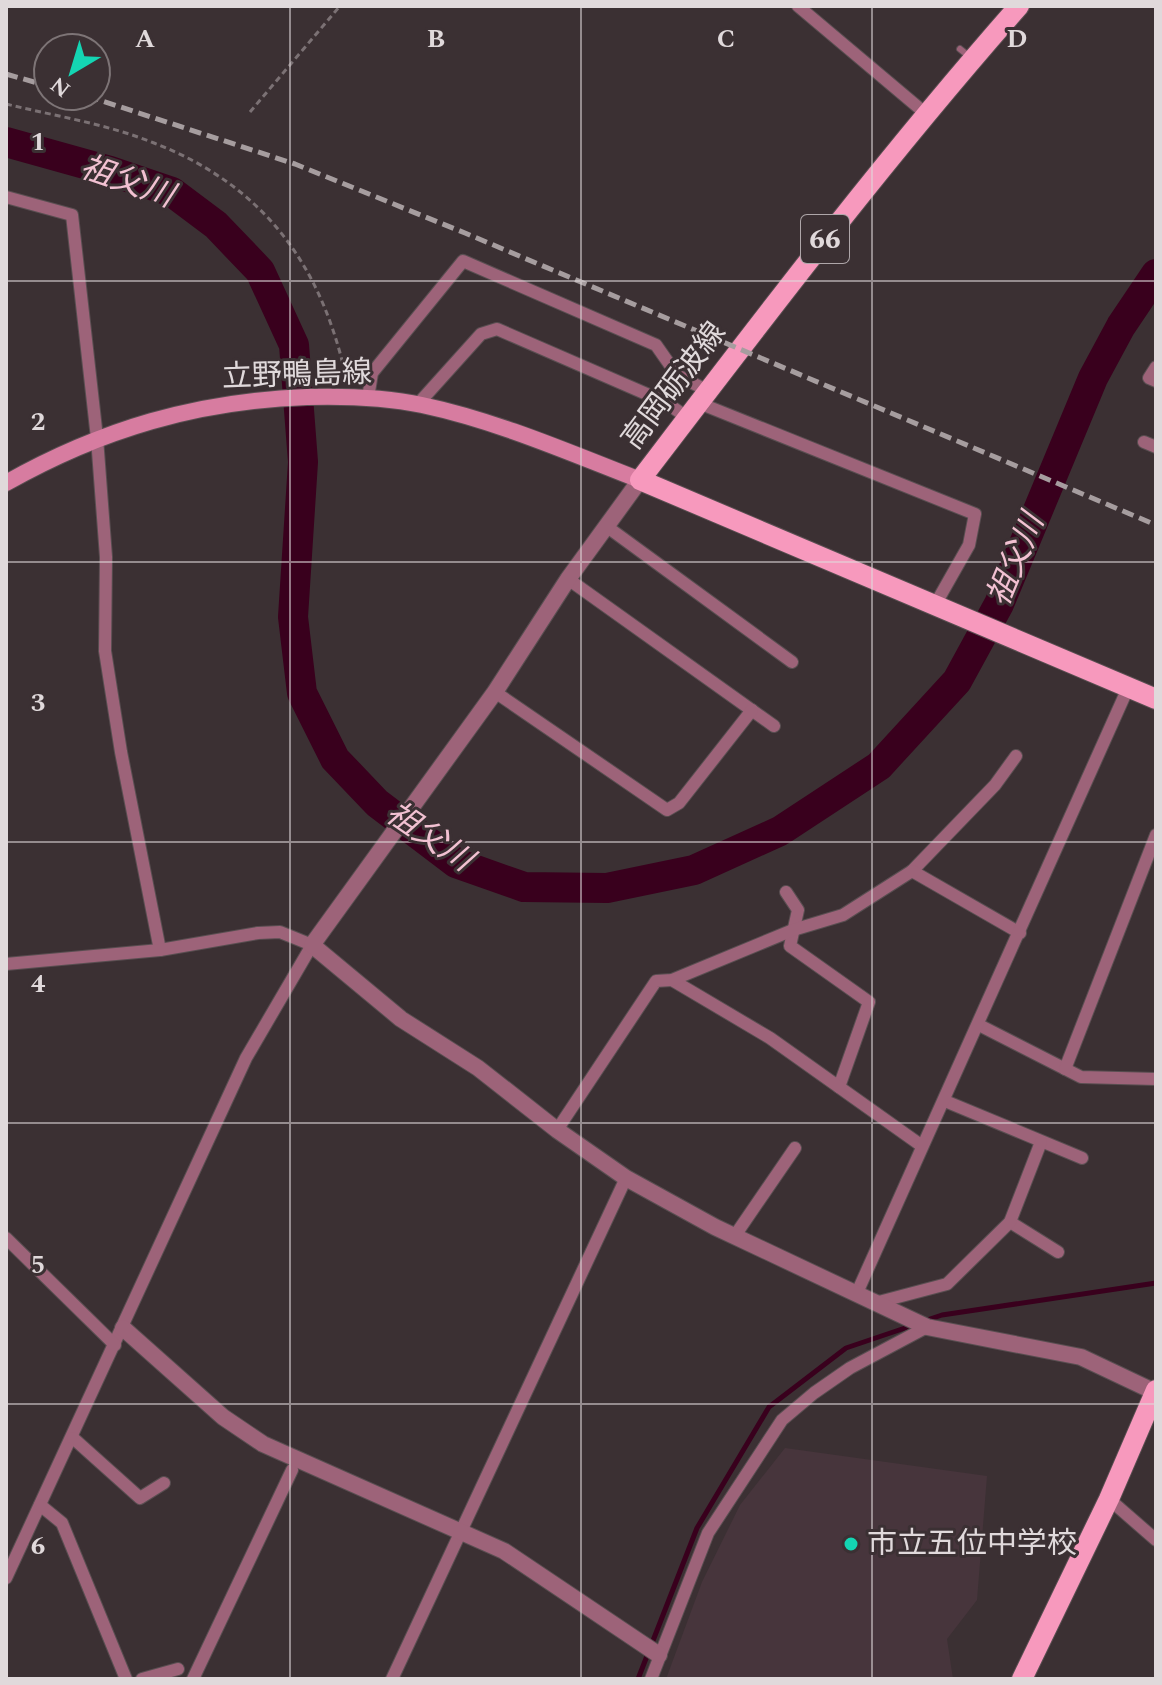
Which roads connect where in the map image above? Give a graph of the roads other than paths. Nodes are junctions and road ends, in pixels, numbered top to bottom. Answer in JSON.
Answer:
{"nodes":[{"id":1,"x":798,"y":6,"type":"edge"},
{"id":2,"x":1019,"y":6,"type":"edge"},
{"id":3,"x":925,"y":113,"type":"junction"},
{"id":4,"x":6,"y":197,"type":"edge"},
{"id":5,"x":1156,"y":367,"type":"edge"},
{"id":6,"x":1156,"y":381,"type":"edge"},
{"id":7,"x":368,"y":398,"type":"junction"},
{"id":8,"x":418,"y":404,"type":"junction"},
{"id":9,"x":698,"y":404,"type":"junction"},
{"id":10,"x":97,"y":438,"type":"junction"},
{"id":11,"x":640,"y":480,"type":"junction"},
{"id":12,"x":6,"y":483,"type":"edge"},
{"id":13,"x":606,"y":526,"type":"junction"},
{"id":14,"x":568,"y":579,"type":"junction"},
{"id":15,"x":935,"y":605,"type":"junction"},
{"id":16,"x":792,"y":662,"type":"dead end"},
{"id":17,"x":1128,"y":688,"type":"junction"},
{"id":18,"x":495,"y":692,"type":"junction"},
{"id":19,"x":1156,"y":699,"type":"edge"},
{"id":20,"x":752,"y":710,"type":"junction"},
{"id":21,"x":774,"y":726,"type":"dead end"},
{"id":22,"x":1016,"y":756,"type":"dead end"},
{"id":23,"x":1156,"y":835,"type":"edge"},
{"id":24,"x":912,"y":871,"type":"junction"},
{"id":25,"x":786,"y":892,"type":"dead end"},
{"id":26,"x":793,"y":930,"type":"junction"},
{"id":27,"x":1020,"y":933,"type":"junction"},
{"id":28,"x":312,"y":945,"type":"junction"},
{"id":29,"x":160,"y":950,"type":"junction"},
{"id":30,"x":6,"y":964,"type":"edge"},
{"id":31,"x":672,"y":980,"type":"junction"},
{"id":32,"x":979,"y":1025,"type":"junction"},
{"id":33,"x":1065,"y":1069,"type":"junction"},
{"id":34,"x":1156,"y":1079,"type":"edge"},
{"id":35,"x":839,"y":1087,"type":"junction"},
{"id":36,"x":945,"y":1101,"type":"junction"},
{"id":37,"x":557,"y":1130,"type":"junction"},
{"id":38,"x":1041,"y":1142,"type":"junction"},
{"id":39,"x":922,"y":1146,"type":"junction"},
{"id":40,"x":795,"y":1148,"type":"dead end"},
{"id":41,"x":1082,"y":1158,"type":"dead end"},
{"id":42,"x":626,"y":1178,"type":"junction"},
{"id":43,"x":1010,"y":1222,"type":"junction"},
{"id":44,"x":734,"y":1237,"type":"junction"},
{"id":45,"x":6,"y":1238,"type":"edge"},
{"id":46,"x":1058,"y":1252,"type":"dead end"},
{"id":47,"x":856,"y":1295,"type":"junction"},
{"id":48,"x":875,"y":1303,"type":"junction"},
{"id":49,"x":927,"y":1327,"type":"junction"},
{"id":50,"x":123,"y":1328,"type":"junction"},
{"id":51,"x":115,"y":1345,"type":"junction"},
{"id":52,"x":1156,"y":1391,"type":"edge"},
{"id":53,"x":73,"y":1438,"type":"junction"},
{"id":54,"x":292,"y":1470,"type":"dead end"},
{"id":55,"x":164,"y":1483,"type":"dead end"},
{"id":56,"x":1109,"y":1499,"type":"junction"},
{"id":57,"x":40,"y":1505,"type":"junction"},
{"id":58,"x":461,"y":1531,"type":"junction"},
{"id":59,"x":1156,"y":1540,"type":"edge"},
{"id":60,"x":6,"y":1578,"type":"edge"},
{"id":61,"x":659,"y":1655,"type":"junction"},
{"id":62,"x":178,"y":1669,"type":"dead end"},
{"id":63,"x":126,"y":1679,"type":"edge"},
{"id":64,"x":142,"y":1679,"type":"edge"},
{"id":65,"x":193,"y":1679,"type":"edge"},
{"id":66,"x":392,"y":1679,"type":"edge"},
{"id":67,"x":651,"y":1679,"type":"edge"},
{"id":68,"x":1022,"y":1679,"type":"edge"}],
"edges":[{"from":1,"to":3,"type":"street"},
{"from":2,"to":3,"type":"main road","name":"高岡砺波線","number":"66"},
{"from":3,"to":9,"type":"main road","name":"高岡砺波線","number":"66"},
{"from":4,"to":10,"type":"street"},
{"from":5,"to":6,"type":"street"},
{"from":7,"to":8,"type":"main road","name":"立野鴨島線"},
{"from":7,"to":9,"type":"street"},
{"from":7,"to":10,"type":"main road","name":"立野鴨島線"},
{"from":8,"to":9,"type":"street"},
{"from":8,"to":11,"type":"main road","name":"立野鴨島線"},
{"from":9,"to":11,"type":"main road","name":"高岡砺波線","number":"66"},
{"from":9,"to":15,"type":"street"},
{"from":10,"to":12,"type":"main road","name":"立野鴨島線"},
{"from":10,"to":29,"type":"street"},
{"from":11,"to":13,"type":"street"},
{"from":11,"to":15,"type":"main road","name":"高岡砺波線"},
{"from":13,"to":14,"type":"street"},
{"from":13,"to":16,"type":"street"},
{"from":14,"to":18,"type":"street"},
{"from":14,"to":20,"type":"street"},
{"from":15,"to":17,"type":"main road","name":"高岡砺波線"},
{"from":17,"to":19,"type":"main road","name":"高岡砺波線"},
{"from":17,"to":27,"type":"street"},
{"from":18,"to":20,"type":"street"},
{"from":18,"to":28,"type":"street"},
{"from":20,"to":21,"type":"street"},
{"from":22,"to":24,"type":"street"},
{"from":23,"to":33,"type":"street"},
{"from":24,"to":26,"type":"street"},
{"from":24,"to":27,"type":"street"},
{"from":25,"to":26,"type":"street"},
{"from":26,"to":31,"type":"street"},
{"from":26,"to":35,"type":"street"},
{"from":27,"to":32,"type":"street"},
{"from":28,"to":29,"type":"street"},
{"from":28,"to":37,"type":"street"},
{"from":28,"to":50,"type":"street"},
{"from":29,"to":30,"type":"street"},
{"from":31,"to":35,"type":"street"},
{"from":31,"to":37,"type":"street"},
{"from":32,"to":33,"type":"street"},
{"from":32,"to":36,"type":"street"},
{"from":33,"to":34,"type":"street"},
{"from":35,"to":39,"type":"street"},
{"from":36,"to":38,"type":"street"},
{"from":36,"to":39,"type":"street"},
{"from":37,"to":42,"type":"street"},
{"from":38,"to":41,"type":"street"},
{"from":38,"to":43,"type":"street"},
{"from":39,"to":47,"type":"street"},
{"from":40,"to":44,"type":"street"},
{"from":42,"to":44,"type":"street"},
{"from":42,"to":58,"type":"street"},
{"from":43,"to":46,"type":"street"},
{"from":43,"to":48,"type":"street"},
{"from":44,"to":47,"type":"street"},
{"from":45,"to":51,"type":"street"},
{"from":47,"to":48,"type":"street"},
{"from":48,"to":49,"type":"street"},
{"from":49,"to":52,"type":"street"},
{"from":49,"to":61,"type":"street"},
{"from":50,"to":51,"type":"street"},
{"from":50,"to":58,"type":"street"},
{"from":51,"to":53,"type":"street"},
{"from":52,"to":56,"type":"main road"},
{"from":53,"to":55,"type":"street"},
{"from":53,"to":57,"type":"street"},
{"from":54,"to":65,"type":"street"},
{"from":56,"to":59,"type":"street"},
{"from":56,"to":68,"type":"main road"},
{"from":57,"to":60,"type":"street"},
{"from":57,"to":63,"type":"street"},
{"from":58,"to":61,"type":"street"},
{"from":58,"to":66,"type":"street"},
{"from":61,"to":67,"type":"street"},
{"from":62,"to":64,"type":"street"}]}
